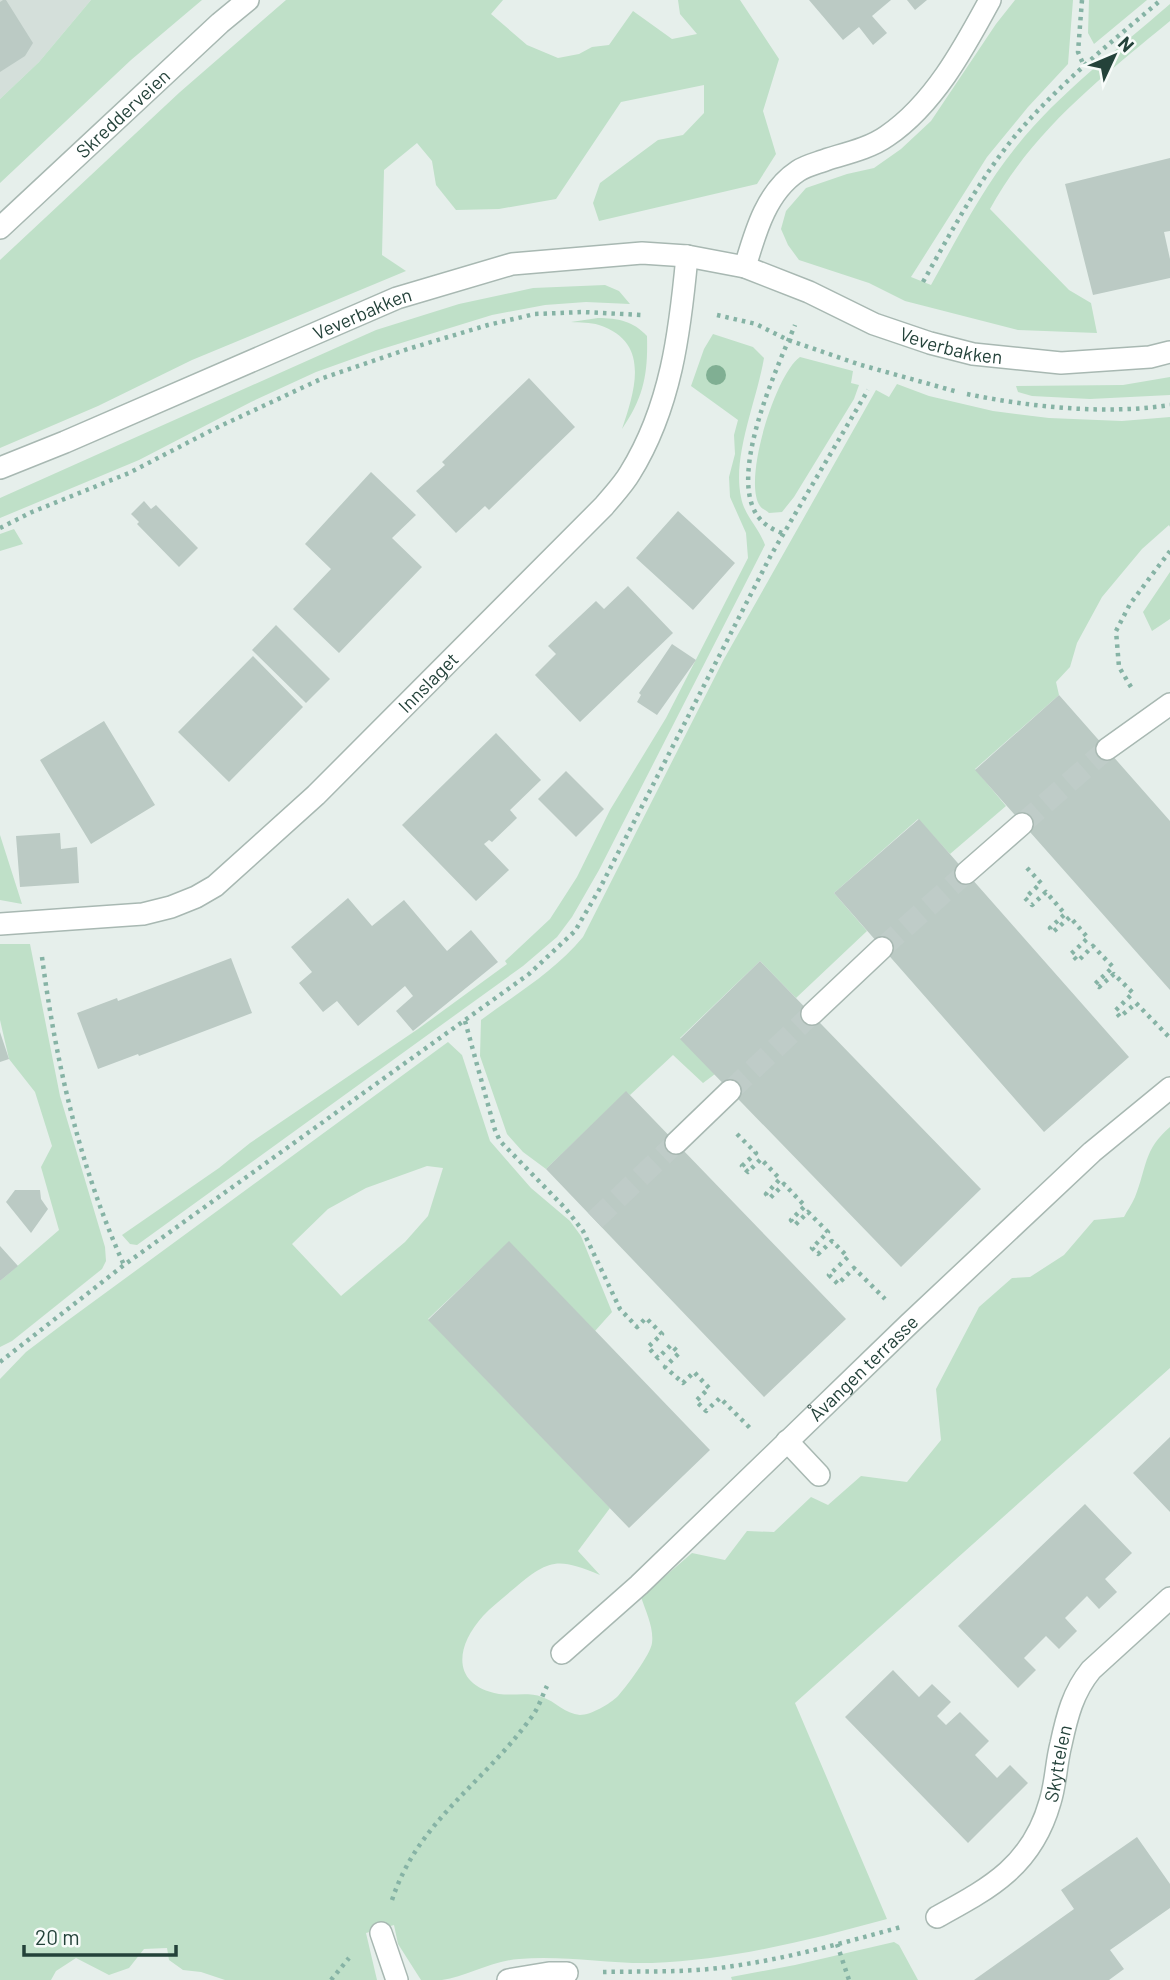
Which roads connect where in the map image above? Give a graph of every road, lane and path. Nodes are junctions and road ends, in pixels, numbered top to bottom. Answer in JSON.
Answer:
{"nodes":[{"id":1,"x":248,"y":0,"type":"edge"},
{"id":2,"x":990,"y":0,"type":"edge"},
{"id":3,"x":1082,"y":0,"type":"edge"},
{"id":4,"x":1161,"y":0,"type":"edge"},
{"id":5,"x":1084,"y":66,"type":"junction"},
{"id":6,"x":0,"y":228,"type":"edge"},
{"id":7,"x":687,"y":256,"type":"junction"},
{"id":8,"x":745,"y":267,"type":"junction"},
{"id":9,"x":923,"y":282,"type":"dead end"},
{"id":10,"x":809,"y":292,"type":"junction"},
{"id":11,"x":681,"y":314,"type":"junction"},
{"id":12,"x":788,"y":341,"type":"junction"},
{"id":13,"x":1170,"y":352,"type":"edge"},
{"id":14,"x":868,"y":390,"type":"dead end"},
{"id":15,"x":1170,"y":405,"type":"edge"},
{"id":16,"x":0,"y":468,"type":"edge"},
{"id":17,"x":0,"y":528,"type":"edge"},
{"id":18,"x":782,"y":533,"type":"junction"},
{"id":19,"x":1170,"y":551,"type":"edge"},
{"id":20,"x":1170,"y":704,"type":"edge"},
{"id":21,"x":1150,"y":718,"type":"junction"},
{"id":22,"x":1107,"y":749,"type":"tunnel mouth"},
{"id":23,"x":1022,"y":824,"type":"tunnel mouth"},
{"id":24,"x":1002,"y":842,"type":"junction"},
{"id":25,"x":967,"y":873,"type":"tunnel mouth"},
{"id":26,"x":41,"y":921,"type":"junction"},
{"id":27,"x":0,"y":924,"type":"edge"},
{"id":28,"x":882,"y":948,"type":"tunnel mouth"},
{"id":29,"x":812,"y":1014,"type":"tunnel mouth"},
{"id":30,"x":465,"y":1021,"type":"junction"},
{"id":31,"x":1170,"y":1038,"type":"edge"},
{"id":32,"x":1170,"y":1088,"type":"edge"},
{"id":33,"x":730,"y":1091,"type":"tunnel mouth"},
{"id":34,"x":712,"y":1109,"type":"junction"},
{"id":35,"x":676,"y":1143,"type":"tunnel mouth"},
{"id":36,"x":124,"y":1265,"type":"junction"},
{"id":37,"x":909,"y":1324,"type":"junction"},
{"id":38,"x":0,"y":1363,"type":"edge"},
{"id":39,"x":780,"y":1447,"type":"junction"},
{"id":40,"x":819,"y":1475,"type":"dead end"},
{"id":41,"x":1170,"y":1598,"type":"edge"},
{"id":42,"x":562,"y":1653,"type":"joint"},
{"id":43,"x":937,"y":1917,"type":"joint"},
{"id":44,"x":381,"y":1934,"type":"joint"},
{"id":45,"x":837,"y":1944,"type":"junction"},
{"id":46,"x":567,"y":1973,"type":"joint"},
{"id":47,"x":397,"y":1980,"type":"edge"},
{"id":48,"x":508,"y":1980,"type":"edge"},
{"id":49,"x":849,"y":1980,"type":"edge"}],
"edges":[{"from":1,"to":6,"type":"street","name":"Skredderveien"},
{"from":2,"to":8,"type":"street"},
{"from":3,"to":5,"type":"path"},
{"from":4,"to":5,"type":"path"},
{"from":5,"to":9,"type":"path"},
{"from":7,"to":8,"type":"street","name":"Veverbakken"},
{"from":7,"to":11,"type":"street","name":"Innslaget"},
{"from":7,"to":16,"type":"street","name":"Veverbakken"},
{"from":8,"to":10,"type":"street","name":"Veverbakken"},
{"from":10,"to":12,"type":"path"},
{"from":10,"to":13,"type":"street","name":"Veverbakken"},
{"from":11,"to":12,"type":"path"},
{"from":11,"to":17,"type":"path"},
{"from":11,"to":26,"type":"street","name":"Innslaget"},
{"from":12,"to":15,"type":"path"},
{"from":12,"to":18,"type":"path"},
{"from":14,"to":18,"type":"path"},
{"from":18,"to":30,"type":"path"},
{"from":19,"to":21,"type":"path"},
{"from":20,"to":21,"type":"street"},
{"from":21,"to":22,"type":"street"},
{"from":23,"to":24,"type":"street"},
{"from":24,"to":25,"type":"street"},
{"from":24,"to":31,"type":"path"},
{"from":26,"to":27,"type":"street","name":"Innslaget"},
{"from":26,"to":36,"type":"path"},
{"from":28,"to":29,"type":"street"},
{"from":30,"to":36,"type":"path"},
{"from":30,"to":39,"type":"path"},
{"from":32,"to":37,"type":"street","name":"Åvangen terrasse"},
{"from":33,"to":34,"type":"street"},
{"from":34,"to":35,"type":"street"},
{"from":34,"to":37,"type":"path"},
{"from":36,"to":38,"type":"path"},
{"from":37,"to":39,"type":"street","name":"Åvangen terrasse"},
{"from":39,"to":40,"type":"street"},
{"from":39,"to":42,"type":"street","name":"Åvangen terrasse"},
{"from":41,"to":43,"type":"street","name":"Skyttelen"},
{"from":42,"to":44,"type":"path"},
{"from":43,"to":45,"type":"path"},
{"from":44,"to":47,"type":"street"},
{"from":45,"to":46,"type":"path"},
{"from":45,"to":49,"type":"path"},
{"from":46,"to":48,"type":"street"}]}
